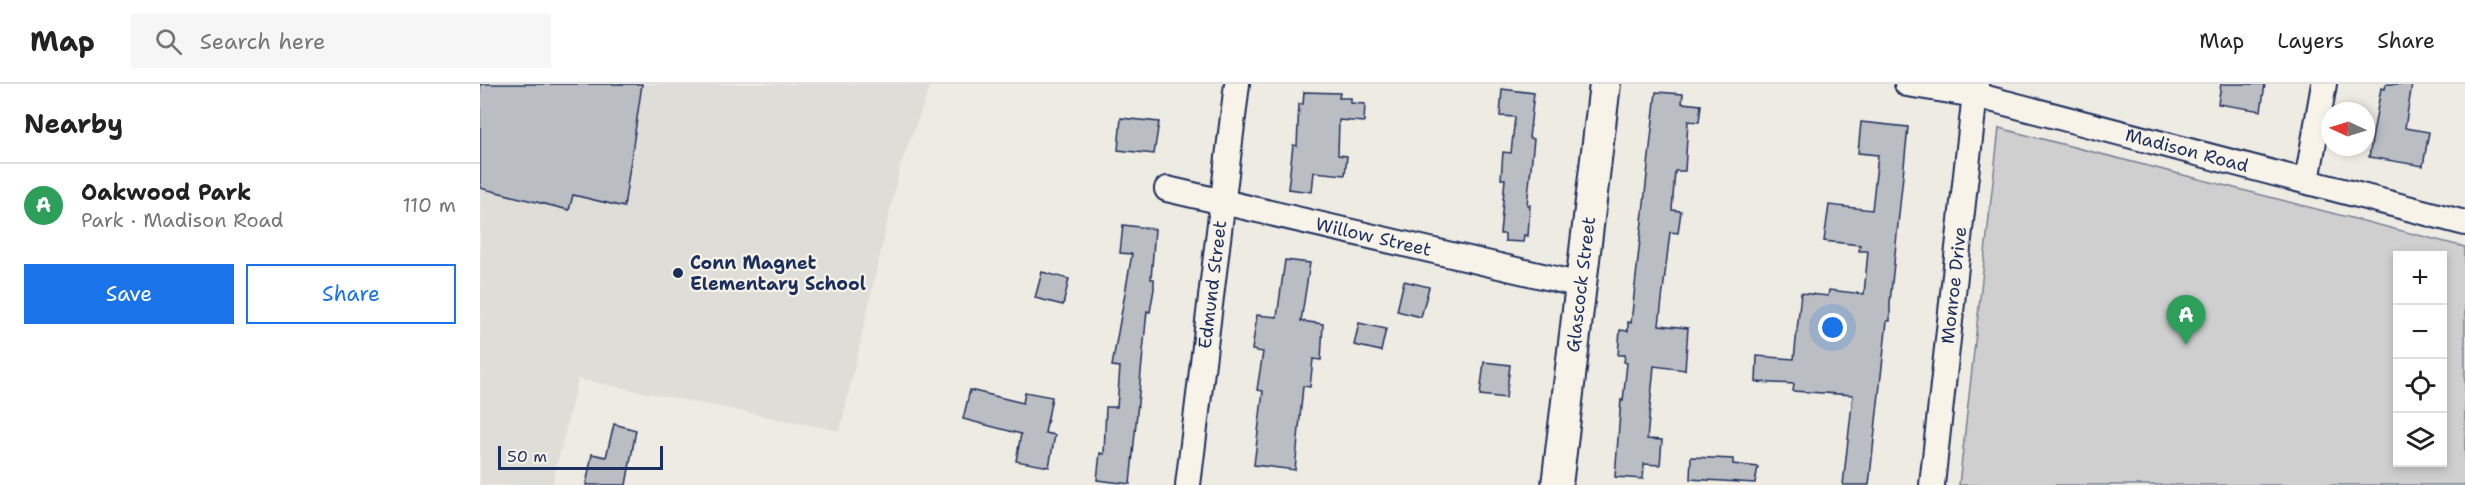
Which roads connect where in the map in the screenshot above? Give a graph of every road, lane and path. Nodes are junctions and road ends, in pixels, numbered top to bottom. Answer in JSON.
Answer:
{"nodes":[{"id":1,"x":1238,"y":84,"type":"edge"},
{"id":2,"x":1605,"y":84,"type":"edge"},
{"id":3,"x":1907,"y":84,"type":"edge"},
{"id":4,"x":2324,"y":84,"type":"edge"},
{"id":5,"x":1976,"y":90,"type":"edge"},
{"id":6,"x":2307,"y":181,"type":"junction"},
{"id":7,"x":1167,"y":189,"type":"dead end"},
{"id":8,"x":1222,"y":202,"type":"junction"},
{"id":9,"x":2465,"y":223,"type":"edge"},
{"id":10,"x":1581,"y":285,"type":"junction"},
{"id":11,"x":1188,"y":485,"type":"edge"},
{"id":12,"x":1557,"y":485,"type":"edge"},
{"id":13,"x":1932,"y":485,"type":"edge"}],
"edges":[{"from":1,"to":8,"type":"street","name":"Edmund Street"},
{"from":2,"to":10,"type":"street","name":"Glascock Street"},
{"from":3,"to":5,"type":"street","name":"Madison Road"},
{"from":4,"to":6,"type":"street"},
{"from":5,"to":6,"type":"street","name":"Madison Road"},
{"from":5,"to":13,"type":"street","name":"Monroe Drive"},
{"from":6,"to":9,"type":"street","name":"Madison Road"},
{"from":7,"to":8,"type":"street","name":"Willow Street"},
{"from":8,"to":10,"type":"street","name":"Willow Street"},
{"from":8,"to":11,"type":"street","name":"Edmund Street"},
{"from":10,"to":12,"type":"street","name":"Glascock Street"}]}
